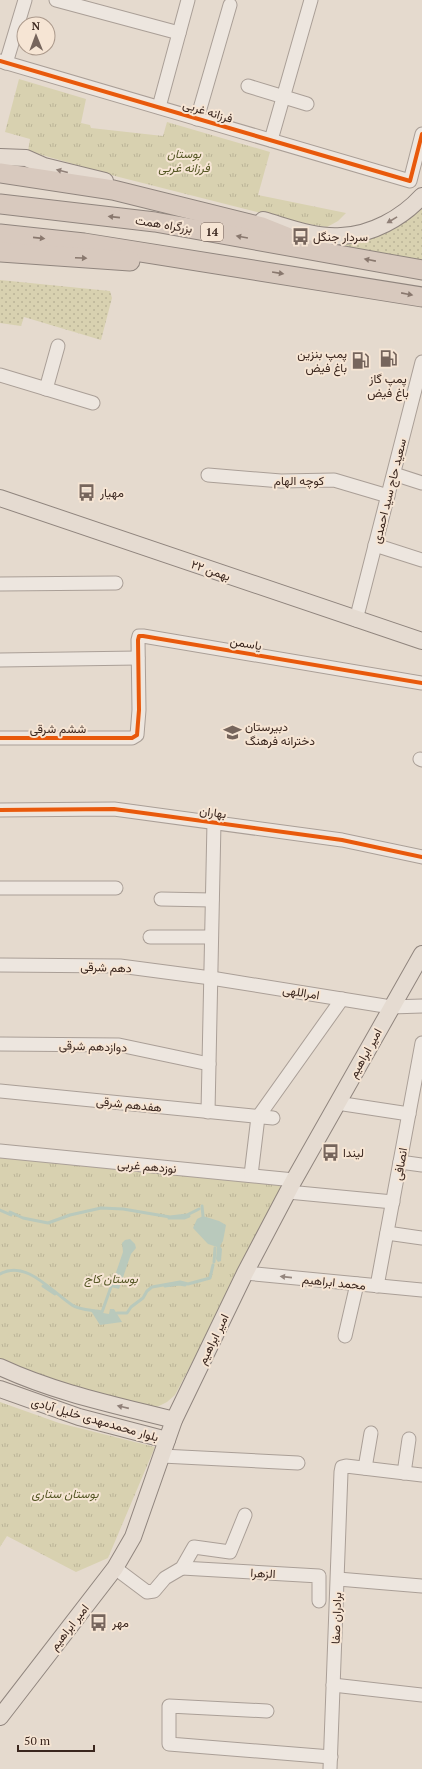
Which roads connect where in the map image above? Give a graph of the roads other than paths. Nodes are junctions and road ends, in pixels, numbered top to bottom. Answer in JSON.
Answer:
{"nodes":[{"id":1,"x":25,"y":0,"type":"edge"},
{"id":2,"x":56,"y":0,"type":"edge"},
{"id":3,"x":188,"y":0,"type":"edge"},
{"id":4,"x":311,"y":0,"type":"edge"},
{"id":5,"x":230,"y":5,"type":"dead end"},
{"id":6,"x":179,"y":34,"type":"junction"},
{"id":7,"x":3,"y":62,"type":"edge"},
{"id":8,"x":248,"y":86,"type":"dead end"},
{"id":9,"x":283,"y":97,"type":"junction"},
{"id":10,"x":307,"y":104,"type":"dead end"},
{"id":11,"x":159,"y":107,"type":"junction"},
{"id":12,"x":198,"y":119,"type":"junction"},
{"id":13,"x":422,"y":134,"type":"edge"},
{"id":14,"x":271,"y":140,"type":"junction"},
{"id":15,"x":0,"y":157,"type":"edge"},
{"id":16,"x":0,"y":173,"type":"edge"},
{"id":17,"x":422,"y":196,"type":"edge"},
{"id":18,"x":0,"y":204,"type":"edge"},
{"id":19,"x":0,"y":234,"type":"edge"},
{"id":20,"x":0,"y":252,"type":"edge"},
{"id":21,"x":332,"y":253,"type":"junction"},
{"id":22,"x":232,"y":266,"type":"junction"},
{"id":23,"x":422,"y":270,"type":"edge"},
{"id":24,"x":422,"y":297,"type":"edge"},
{"id":25,"x":58,"y":346,"type":"dead end"},
{"id":26,"x":422,"y":362,"type":"edge"},
{"id":27,"x":0,"y":375,"type":"edge"},
{"id":28,"x":46,"y":389,"type":"junction"},
{"id":29,"x":93,"y":403,"type":"dead end"},
{"id":30,"x":394,"y":474,"type":"junction"},
{"id":31,"x":208,"y":475,"type":"dead end"},
{"id":32,"x":422,"y":483,"type":"edge"},
{"id":33,"x":388,"y":496,"type":"junction"},
{"id":34,"x":0,"y":498,"type":"edge"},
{"id":35,"x":375,"y":545,"type":"junction"},
{"id":36,"x":422,"y":560,"type":"edge"},
{"id":37,"x":116,"y":583,"type":"dead end"},
{"id":38,"x":0,"y":584,"type":"edge"},
{"id":39,"x":356,"y":620,"type":"junction"},
{"id":40,"x":422,"y":641,"type":"edge"},
{"id":41,"x":138,"y":658,"type":"junction"},
{"id":42,"x":0,"y":660,"type":"edge"},
{"id":43,"x":422,"y":683,"type":"edge"},
{"id":44,"x":139,"y":710,"type":"joint"},
{"id":45,"x":0,"y":738,"type":"edge"},
{"id":46,"x":0,"y":810,"type":"edge"},
{"id":47,"x":214,"y":822,"type":"junction"},
{"id":48,"x":422,"y":857,"type":"edge"},
{"id":49,"x":0,"y":888,"type":"edge"},
{"id":50,"x":116,"y":888,"type":"dead end"},
{"id":51,"x":161,"y":899,"type":"dead end"},
{"id":52,"x":212,"y":900,"type":"junction"},
{"id":53,"x":212,"y":936,"type":"junction"},
{"id":54,"x":150,"y":937,"type":"dead end"},
{"id":55,"x":421,"y":956,"type":"edge"},
{"id":56,"x":0,"y":966,"type":"edge"},
{"id":57,"x":211,"y":978,"type":"junction"},
{"id":58,"x":342,"y":999,"type":"junction"},
{"id":59,"x":422,"y":1006,"type":"edge"},
{"id":60,"x":391,"y":1007,"type":"junction"},
{"id":61,"x":422,"y":1043,"type":"edge"},
{"id":62,"x":0,"y":1044,"type":"edge"},
{"id":63,"x":209,"y":1064,"type":"junction"},
{"id":64,"x":0,"y":1091,"type":"edge"},
{"id":65,"x":337,"y":1103,"type":"junction"},
{"id":66,"x":208,"y":1112,"type":"junction"},
{"id":67,"x":409,"y":1114,"type":"junction"},
{"id":68,"x":258,"y":1117,"type":"junction"},
{"id":69,"x":273,"y":1118,"type":"dead end"},
{"id":70,"x":0,"y":1151,"type":"edge"},
{"id":71,"x":400,"y":1162,"type":"junction"},
{"id":72,"x":422,"y":1165,"type":"edge"},
{"id":73,"x":251,"y":1175,"type":"junction"},
{"id":74,"x":291,"y":1186,"type":"junction"},
{"id":75,"x":393,"y":1202,"type":"junction"},
{"id":76,"x":387,"y":1233,"type":"junction"},
{"id":77,"x":422,"y":1238,"type":"edge"},
{"id":78,"x":245,"y":1273,"type":"junction"},
{"id":79,"x":357,"y":1284,"type":"junction"},
{"id":80,"x":377,"y":1286,"type":"junction"},
{"id":81,"x":422,"y":1290,"type":"edge"},
{"id":82,"x":345,"y":1336,"type":"dead end"},
{"id":83,"x":0,"y":1367,"type":"edge"},
{"id":84,"x":0,"y":1389,"type":"edge"},
{"id":85,"x":146,"y":1413,"type":"junction"},
{"id":86,"x":174,"y":1420,"type":"junction"},
{"id":87,"x":140,"y":1432,"type":"junction"},
{"id":88,"x":371,"y":1433,"type":"dead end"},
{"id":89,"x":408,"y":1439,"type":"dead end"},
{"id":90,"x":167,"y":1440,"type":"junction"},
{"id":91,"x":162,"y":1456,"type":"junction"},
{"id":92,"x":298,"y":1463,"type":"dead end"},
{"id":93,"x":365,"y":1468,"type":"junction"},
{"id":94,"x":404,"y":1473,"type":"junction"},
{"id":95,"x":422,"y":1475,"type":"edge"},
{"id":96,"x":245,"y":1515,"type":"dead end"},
{"id":97,"x":114,"y":1568,"type":"junction"},
{"id":98,"x":182,"y":1568,"type":"junction"},
{"id":99,"x":338,"y":1579,"type":"junction"},
{"id":100,"x":422,"y":1586,"type":"edge"},
{"id":101,"x":318,"y":1601,"type":"dead end"},
{"id":102,"x":333,"y":1685,"type":"junction"},
{"id":103,"x":422,"y":1695,"type":"edge"},
{"id":104,"x":267,"y":1712,"type":"dead end"},
{"id":105,"x":0,"y":1717,"type":"edge"},
{"id":106,"x":331,"y":1763,"type":"edge"}],
"edges":[{"from":1,"to":7,"type":"street"},
{"from":2,"to":6,"type":"street"},
{"from":3,"to":6,"type":"street"},
{"from":4,"to":9,"type":"street"},
{"from":5,"to":12,"type":"street"},
{"from":6,"to":11,"type":"street"},
{"from":7,"to":11,"type":"street","name":"فرزانه غربی"},
{"from":8,"to":9,"type":"street"},
{"from":9,"to":10,"type":"street"},
{"from":9,"to":14,"type":"street"},
{"from":11,"to":12,"type":"street","name":"فرزانه غربی"},
{"from":12,"to":14,"type":"street","name":"فرزانه غربی"},
{"from":13,"to":14,"type":"street","name":"فرزانه غربی"},
{"from":17,"to":15,"type":"main road","one_way":true},
{"from":16,"to":21,"type":"highway"},
{"from":21,"to":18,"type":"highway","name":"بزرگراه همت","number":"14","one_way":true},
{"from":19,"to":22,"type":"highway","one_way":true},
{"from":20,"to":22,"type":"highway","one_way":true},
{"from":23,"to":21,"type":"highway","name":"بزرگراه همت","number":"14","one_way":true},
{"from":22,"to":24,"type":"highway","one_way":true},
{"from":25,"to":28,"type":"street"},
{"from":26,"to":30,"type":"street","name":"سعید حاج سید احمدی"},
{"from":27,"to":28,"type":"street"},
{"from":28,"to":29,"type":"street"},
{"from":30,"to":32,"type":"street"},
{"from":30,"to":33,"type":"street","name":"سعید حاج سید احمدی"},
{"from":31,"to":33,"type":"street","name":"کوچه الهام"},
{"from":33,"to":35,"type":"street","name":"سعید حاج سید احمدی"},
{"from":34,"to":39,"type":"main road","name":"۲۲ بهمن"},
{"from":35,"to":36,"type":"street"},
{"from":35,"to":39,"type":"street","name":"سعید حاج سید احمدی"},
{"from":37,"to":38,"type":"street"},
{"from":39,"to":40,"type":"main road","name":"۲۲ بهمن"},
{"from":41,"to":42,"type":"street"},
{"from":41,"to":43,"type":"street","name":"یاسمن"},
{"from":41,"to":44,"type":"street","name":"یاسمن"},
{"from":44,"to":45,"type":"street","name":"ششم شرقی"},
{"from":46,"to":47,"type":"street","name":"بهاران"},
{"from":47,"to":48,"type":"street","name":"بهاران"},
{"from":47,"to":52,"type":"street"},
{"from":49,"to":50,"type":"street"},
{"from":51,"to":52,"type":"street"},
{"from":52,"to":53,"type":"street"},
{"from":53,"to":54,"type":"street"},
{"from":53,"to":57,"type":"street"},
{"from":55,"to":60,"type":"main road","name":"امیر ابراهیم"},
{"from":56,"to":57,"type":"street","name":"دهم شرقی"},
{"from":57,"to":58,"type":"street","name":"امراللهی"},
{"from":57,"to":63,"type":"street"},
{"from":58,"to":60,"type":"street","name":"امراللهی"},
{"from":58,"to":68,"type":"street"},
{"from":59,"to":60,"type":"street","name":"امراللهی"},
{"from":60,"to":65,"type":"main road","name":"امیر ابراهیم"},
{"from":61,"to":67,"type":"street","name":"انصافی"},
{"from":62,"to":63,"type":"street","name":"دوازدهم شرقی"},
{"from":63,"to":66,"type":"street"},
{"from":64,"to":66,"type":"street","name":"هفدهم شرقی"},
{"from":65,"to":67,"type":"street"},
{"from":65,"to":74,"type":"main road","name":"امیر ابراهیم"},
{"from":66,"to":68,"type":"street","name":"هفدهم شرقی"},
{"from":67,"to":71,"type":"street","name":"انصافی"},
{"from":68,"to":69,"type":"street","name":"هفدهم شرقی"},
{"from":68,"to":73,"type":"street"},
{"from":70,"to":73,"type":"street","name":"نوزدهم غربی"},
{"from":71,"to":72,"type":"street"},
{"from":71,"to":75,"type":"street","name":"انصافی"},
{"from":73,"to":74,"type":"street","name":"نوزدهم غربی"},
{"from":74,"to":75,"type":"street","name":"نوزدهم غربی"},
{"from":74,"to":78,"type":"main road","name":"امیر ابراهیم"},
{"from":75,"to":76,"type":"street","name":"انصافی"},
{"from":76,"to":77,"type":"street"},
{"from":76,"to":80,"type":"street","name":"انصافی"},
{"from":79,"to":78,"type":"street","name":"محمد ابراهیم","one_way":true},
{"from":78,"to":86,"type":"main road","name":"امیر ابراهیم"},
{"from":79,"to":80,"type":"street","name":"محمد ابراهیم"},
{"from":79,"to":82,"type":"street"},
{"from":80,"to":81,"type":"street","name":"محمد ابراهیم"},
{"from":85,"to":83,"type":"main road","name":"بلوار محمدمهدی خلیل آبادی","one_way":true},
{"from":84,"to":87,"type":"main road","name":"بلوار محمدمهدی خلیل آبادی"},
{"from":85,"to":86,"type":"main road","name":"بلوار محمدمهدی خلیل آبادی"},
{"from":85,"to":87,"type":"main road"},
{"from":86,"to":90,"type":"main road","name":"امیر ابراهیم"},
{"from":87,"to":90,"type":"main road","name":"بلوار محمدمهدی خلیل آبادی"},
{"from":88,"to":93,"type":"street"},
{"from":89,"to":94,"type":"street"},
{"from":90,"to":91,"type":"main road","name":"امیر ابراهیم"},
{"from":91,"to":92,"type":"street"},
{"from":91,"to":97,"type":"main road","name":"امیر ابراهیم"},
{"from":93,"to":94,"type":"street"},
{"from":93,"to":99,"type":"street","name":"برادران صفا"},
{"from":94,"to":95,"type":"street"},
{"from":96,"to":98,"type":"street"},
{"from":97,"to":98,"type":"street"},
{"from":97,"to":105,"type":"main road","name":"امیر ابراهیم"},
{"from":98,"to":101,"type":"street","name":"الزهرا"},
{"from":99,"to":100,"type":"street"},
{"from":99,"to":102,"type":"street","name":"برادران صفا"},
{"from":102,"to":103,"type":"street"},
{"from":102,"to":106,"type":"street","name":"برادران صفا"},
{"from":104,"to":106,"type":"street"}]}
